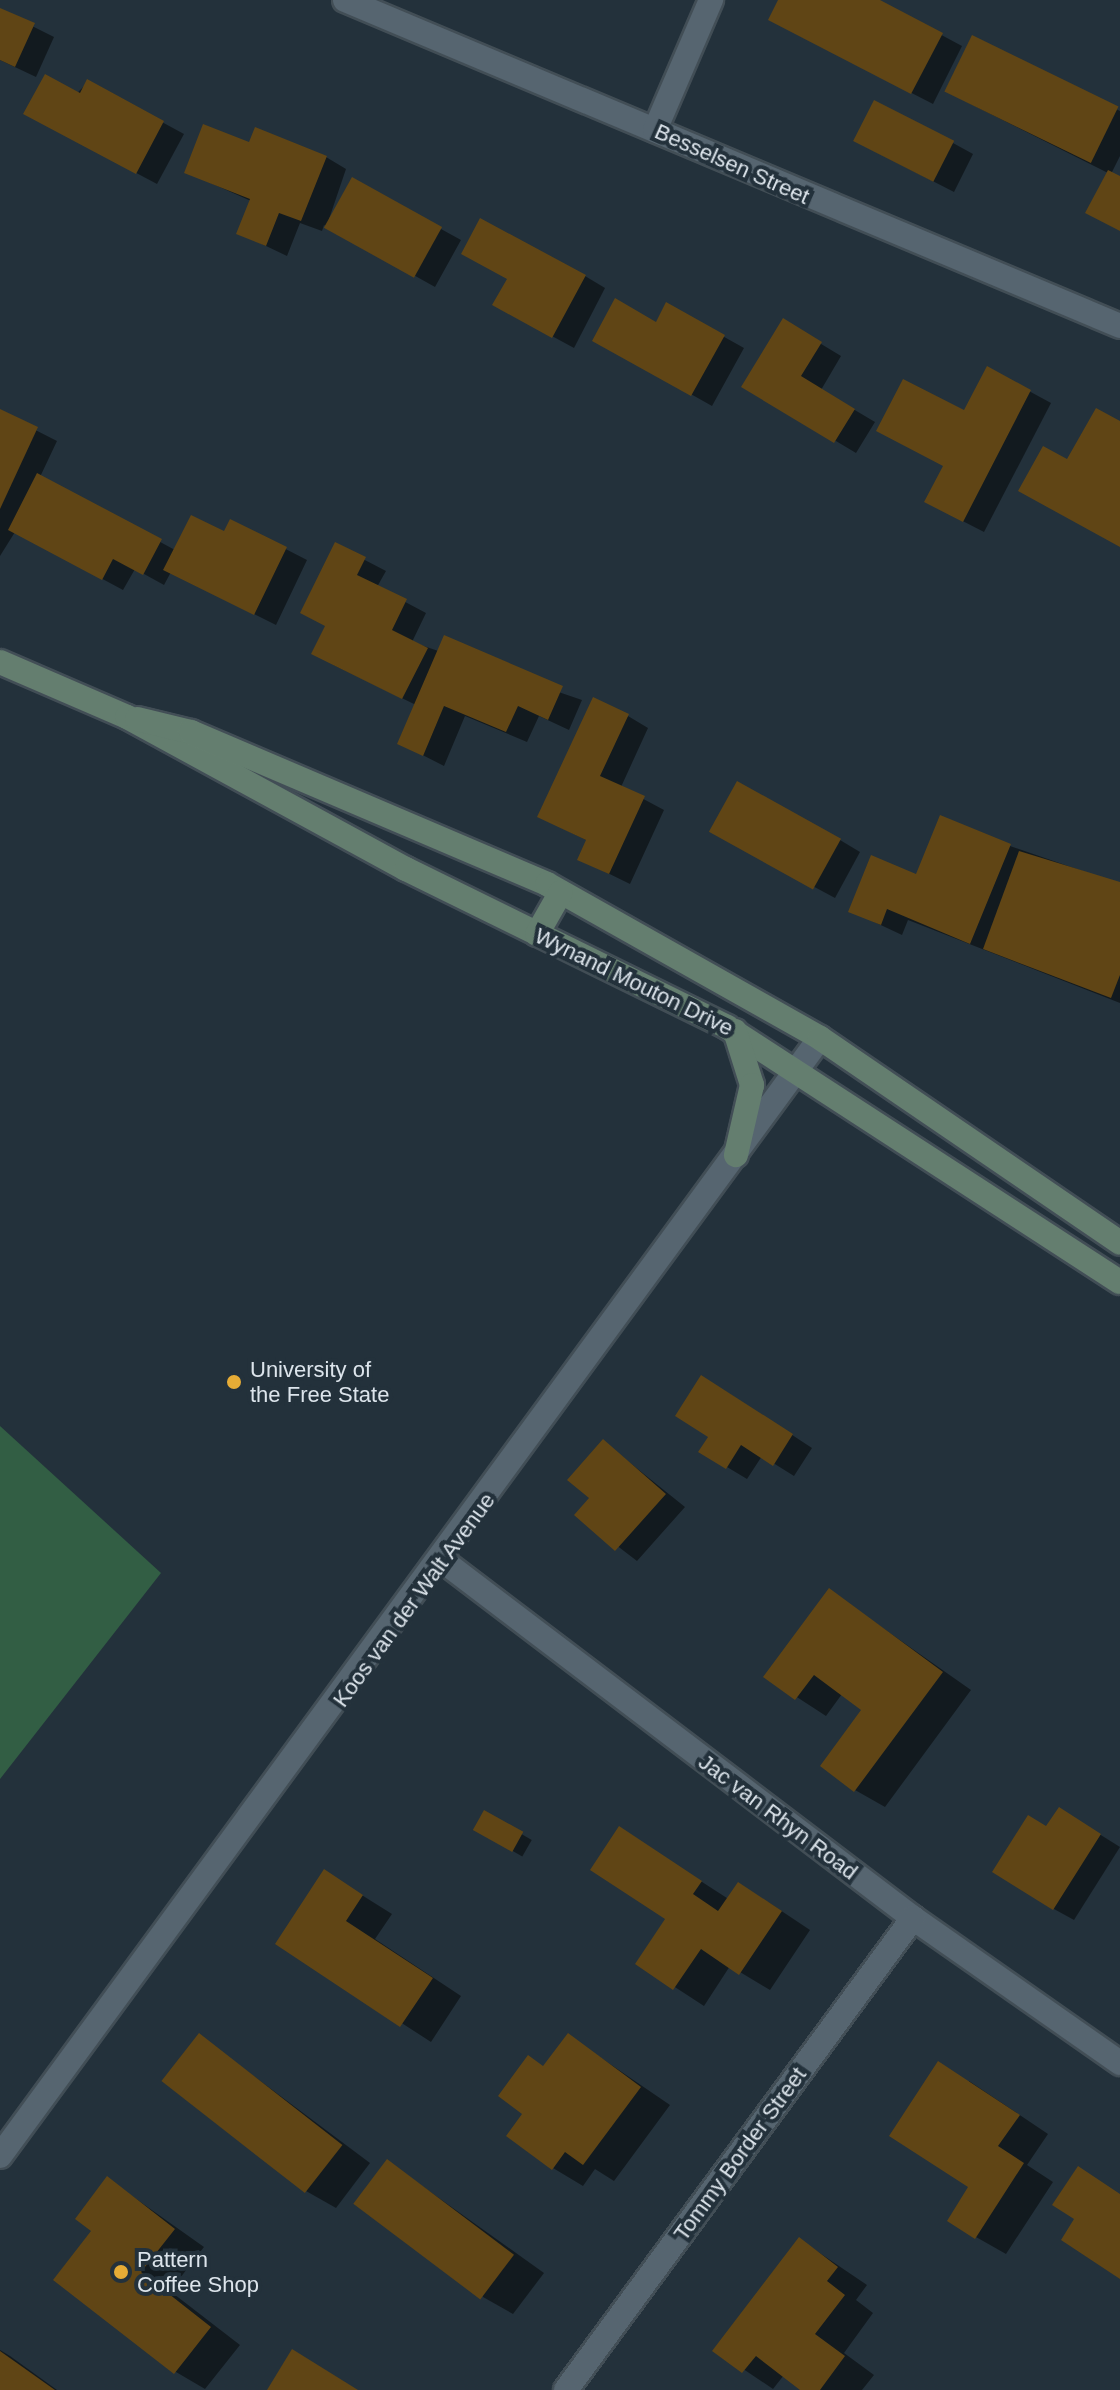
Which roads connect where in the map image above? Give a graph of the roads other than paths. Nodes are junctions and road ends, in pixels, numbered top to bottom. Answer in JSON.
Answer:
{"nodes":[{"id":1,"x":345,"y":0,"type":"edge"},
{"id":2,"x":711,"y":0,"type":"edge"},
{"id":3,"x":655,"y":130,"type":"junction"},
{"id":4,"x":1120,"y":326,"type":"edge"},
{"id":5,"x":0,"y":662,"type":"edge"},
{"id":6,"x":127,"y":717,"type":"junction"},
{"id":7,"x":561,"y":892,"type":"junction"},
{"id":8,"x":537,"y":934,"type":"junction"},
{"id":9,"x":735,"y":1031,"type":"junction"},
{"id":10,"x":820,"y":1038,"type":"junction"},
{"id":11,"x":798,"y":1069,"type":"junction"},
{"id":12,"x":736,"y":1155,"type":"junction"},
{"id":13,"x":1120,"y":1243,"type":"edge"},
{"id":14,"x":1120,"y":1282,"type":"edge"},
{"id":15,"x":443,"y":1561,"type":"junction"},
{"id":16,"x":913,"y":1918,"type":"junction"},
{"id":17,"x":1120,"y":2063,"type":"edge"},
{"id":18,"x":0,"y":2156,"type":"edge"},
{"id":19,"x":577,"y":2386,"type":"edge"}],
"edges":[{"from":1,"to":3,"type":"street","name":"Besselsen Street"},
{"from":2,"to":3,"type":"street"},
{"from":3,"to":4,"type":"street","name":"Besselsen Street"},
{"from":5,"to":6,"type":"street","name":"Wynand Mouton Drive"},
{"from":6,"to":7,"type":"street","name":"Wynand Mouton Drive"},
{"from":6,"to":8,"type":"street","name":"Wynand Mouton Drive"},
{"from":7,"to":8,"type":"street"},
{"from":7,"to":10,"type":"street","name":"Wynand Mouton Drive"},
{"from":8,"to":9,"type":"street","name":"Wynand Mouton Drive"},
{"from":9,"to":11,"type":"street","name":"Wynand Mouton Drive"},
{"from":9,"to":12,"type":"street"},
{"from":10,"to":11,"type":"street","name":"Koos van der Walt Avenue"},
{"from":10,"to":13,"type":"street","name":"Wynand Mouton Drive"},
{"from":11,"to":12,"type":"street","name":"Koos van der Walt Avenue"},
{"from":11,"to":14,"type":"street","name":"Wynand Mouton Drive"},
{"from":12,"to":15,"type":"street","name":"Koos van der Walt Avenue"},
{"from":15,"to":16,"type":"street","name":"Jac van Rhyn Road"},
{"from":15,"to":18,"type":"street","name":"Koos van der Walt Avenue"},
{"from":16,"to":17,"type":"street","name":"Jac van Rhyn Road"},
{"from":16,"to":19,"type":"street","name":"Tommy Border Street"}]}
